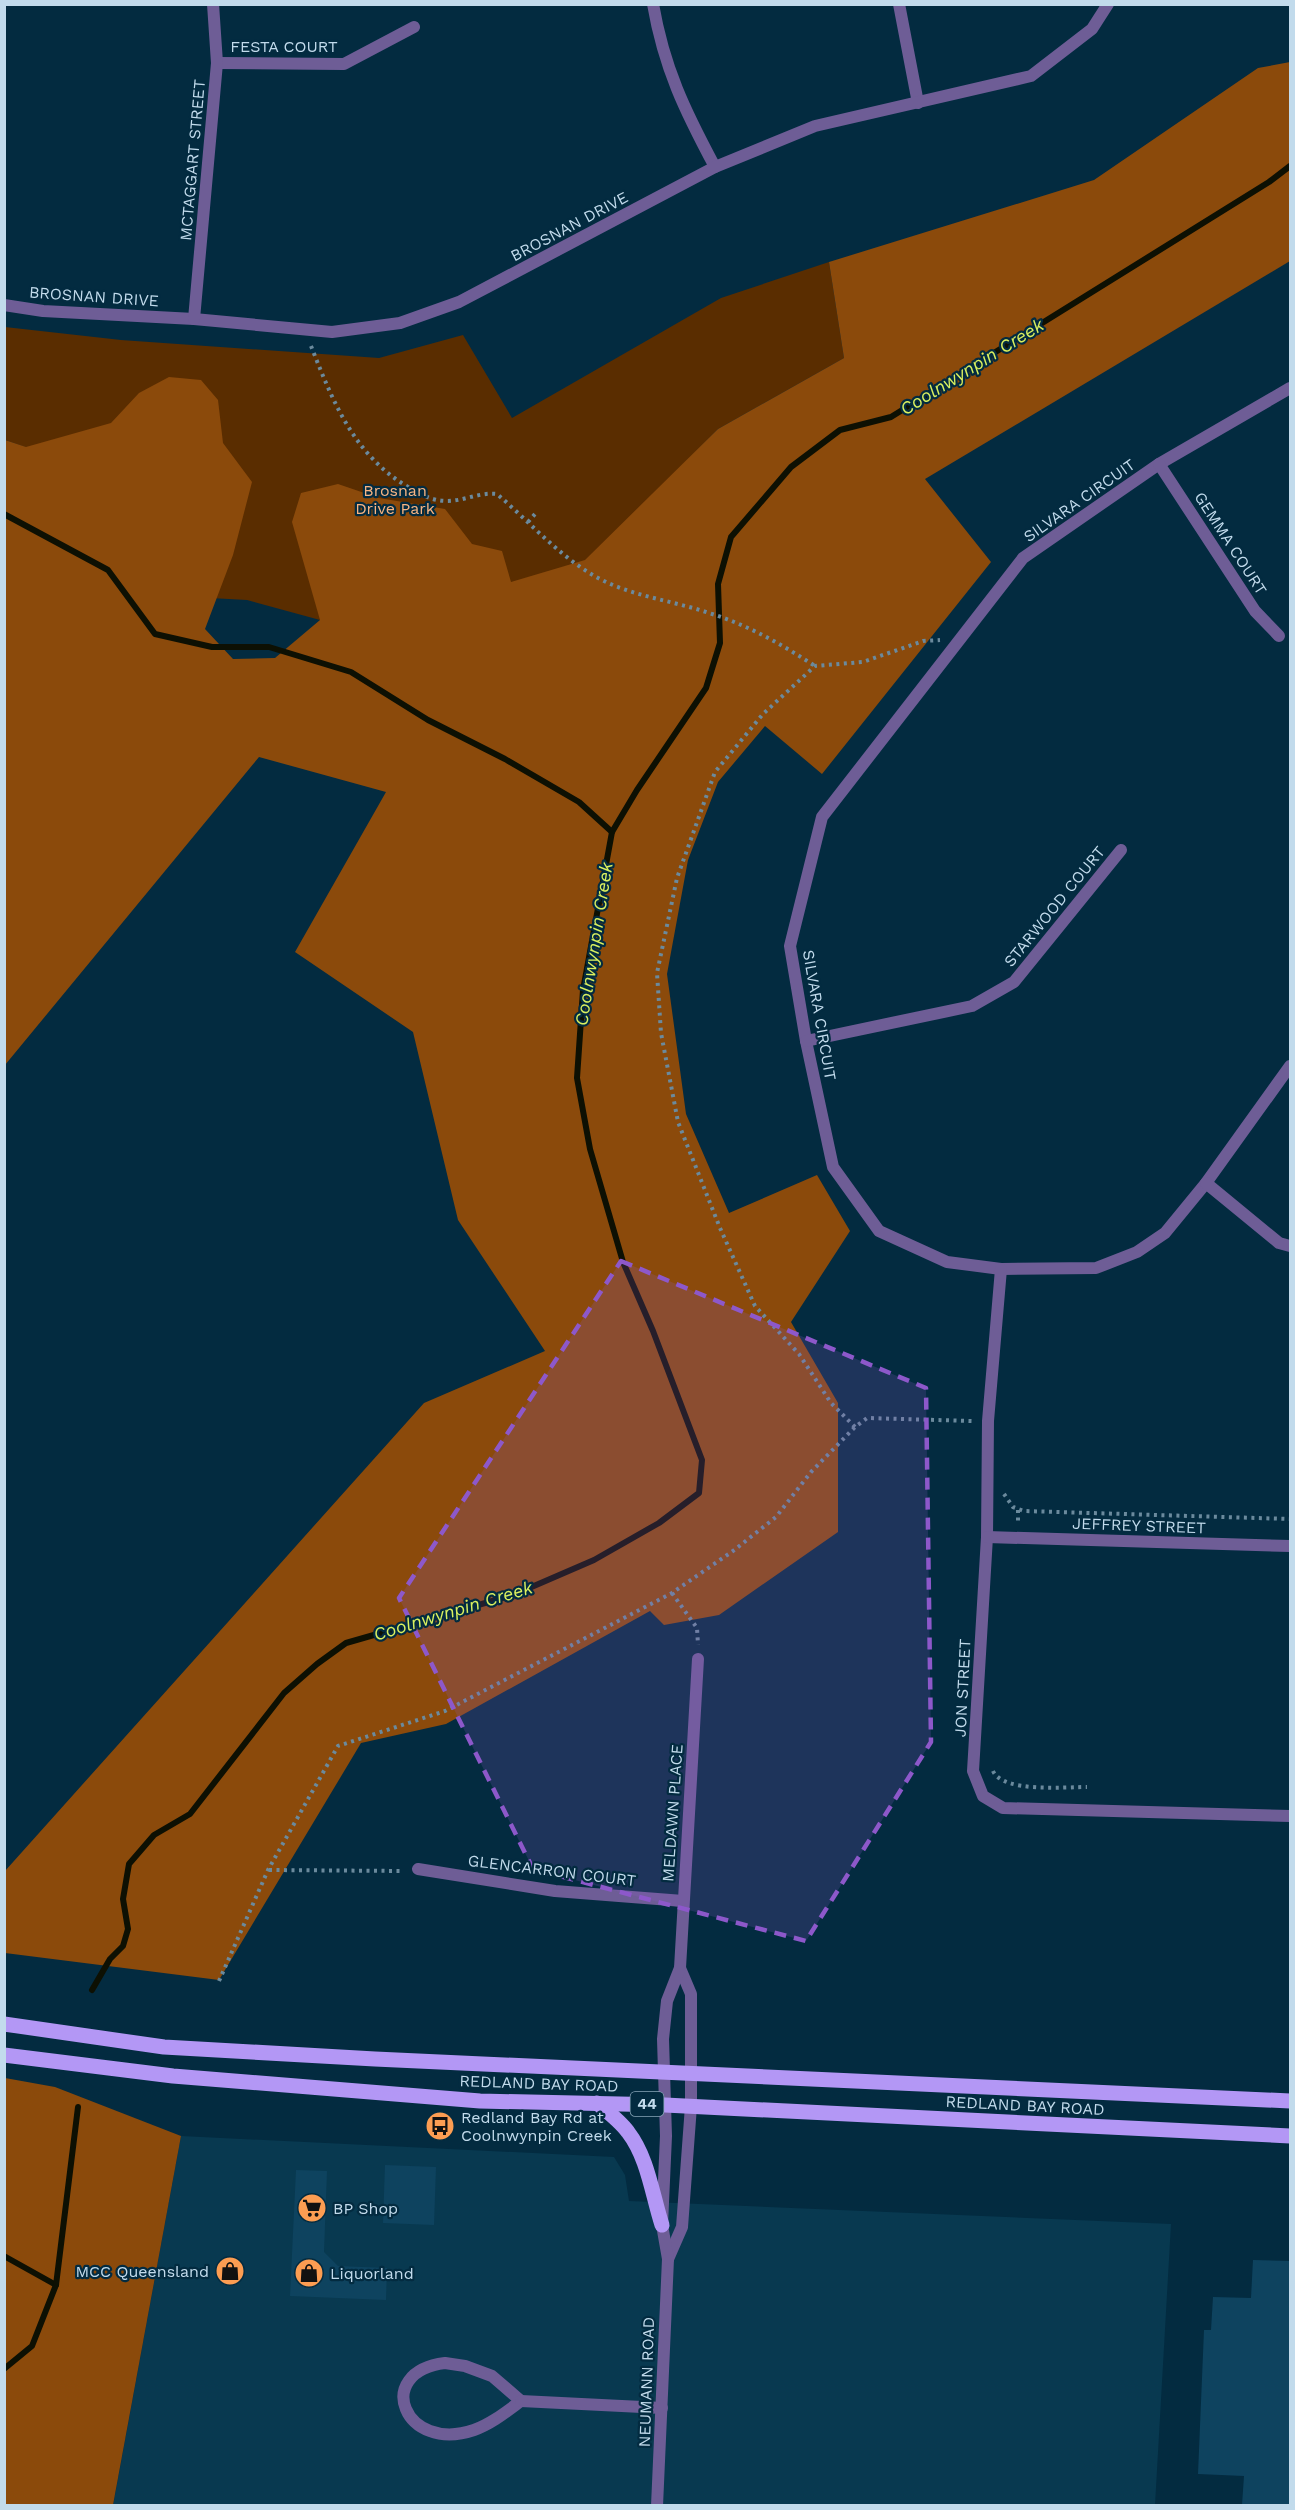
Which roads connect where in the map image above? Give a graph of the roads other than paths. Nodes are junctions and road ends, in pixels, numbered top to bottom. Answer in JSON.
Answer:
{"nodes":[{"id":1,"x":213,"y":4,"type":"edge"},
{"id":2,"x":653,"y":4,"type":"edge"},
{"id":3,"x":899,"y":4,"type":"edge"},
{"id":4,"x":1108,"y":4,"type":"edge"},
{"id":5,"x":414,"y":27,"type":"dead end"},
{"id":6,"x":217,"y":63,"type":"junction"},
{"id":7,"x":918,"y":103,"type":"junction"},
{"id":8,"x":715,"y":167,"type":"junction"},
{"id":9,"x":4,"y":305,"type":"edge"},
{"id":10,"x":194,"y":319,"type":"junction"},
{"id":11,"x":1290,"y":388,"type":"edge"},
{"id":12,"x":1159,"y":464,"type":"junction"},
{"id":13,"x":1279,"y":636,"type":"dead end"},
{"id":14,"x":1121,"y":850,"type":"dead end"},
{"id":15,"x":806,"y":1041,"type":"junction"},
{"id":16,"x":1290,"y":1066,"type":"edge"},
{"id":17,"x":1206,"y":1183,"type":"junction"},
{"id":18,"x":1290,"y":1246,"type":"edge"},
{"id":19,"x":1001,"y":1269,"type":"junction"},
{"id":20,"x":987,"y":1537,"type":"junction"},
{"id":21,"x":1290,"y":1546,"type":"edge"},
{"id":22,"x":698,"y":1659,"type":"road end"},
{"id":23,"x":1290,"y":1816,"type":"edge"},
{"id":24,"x":418,"y":1869,"type":"road end"},
{"id":25,"x":683,"y":1901,"type":"junction"},
{"id":26,"x":680,"y":1968,"type":"junction"},
{"id":27,"x":4,"y":2024,"type":"edge"},
{"id":28,"x":4,"y":2055,"type":"edge"},
{"id":29,"x":664,"y":2071,"type":"junction"},
{"id":30,"x":691,"y":2073,"type":"junction"},
{"id":31,"x":1290,"y":2102,"type":"edge"},
{"id":32,"x":597,"y":2103,"type":"junction"},
{"id":33,"x":665,"y":2105,"type":"junction"},
{"id":34,"x":691,"y":2106,"type":"junction"},
{"id":35,"x":1290,"y":2136,"type":"edge"},
{"id":36,"x":662,"y":2225,"type":"junction"},
{"id":37,"x":668,"y":2259,"type":"junction"},
{"id":38,"x":521,"y":2401,"type":"junction"},
{"id":39,"x":662,"y":2408,"type":"junction"},
{"id":40,"x":657,"y":2505,"type":"edge"}],
"edges":[{"from":1,"to":6,"type":"street","name":"MCTAGGART STREET"},
{"from":2,"to":8,"type":"street"},
{"from":3,"to":7,"type":"street"},
{"from":4,"to":7,"type":"street","name":"BROSNAN DRIVE"},
{"from":5,"to":6,"type":"street","name":"FESTA COURT"},
{"from":6,"to":10,"type":"street","name":"MCTAGGART STREET"},
{"from":7,"to":8,"type":"street","name":"BROSNAN DRIVE"},
{"from":8,"to":10,"type":"street","name":"BROSNAN DRIVE"},
{"from":9,"to":10,"type":"street","name":"BROSNAN DRIVE"},
{"from":11,"to":12,"type":"street","name":"SILVARA CIRCUIT"},
{"from":12,"to":13,"type":"street","name":"GEMMA COURT"},
{"from":12,"to":15,"type":"street","name":"SILVARA CIRCUIT"},
{"from":14,"to":15,"type":"street","name":"STARWOOD COURT"},
{"from":15,"to":19,"type":"street","name":"SILVARA CIRCUIT"},
{"from":16,"to":17,"type":"street","name":"SILVARA CIRCUIT"},
{"from":17,"to":18,"type":"street"},
{"from":17,"to":19,"type":"street","name":"SILVARA CIRCUIT"},
{"from":19,"to":20,"type":"street","name":"JON STREET"},
{"from":20,"to":21,"type":"street","name":"JEFFREY STREET"},
{"from":20,"to":23,"type":"street","name":"JON STREET"},
{"from":22,"to":25,"type":"street","name":"MELDAWN PLACE"},
{"from":24,"to":25,"type":"street","name":"GLENCARRON COURT"},
{"from":25,"to":26,"type":"street","name":"MELDAWN PLACE"},
{"from":26,"to":29,"type":"street","name":"MELDAWN PLACE"},
{"from":26,"to":30,"type":"street","name":"MELDAWN PLACE"},
{"from":27,"to":29,"type":"main road","name":"REDLAND BAY ROAD","number":"44"},
{"from":28,"to":32,"type":"main road","name":"REDLAND BAY ROAD","number":"44"},
{"from":29,"to":30,"type":"main road","name":"REDLAND BAY ROAD","number":"44"},
{"from":29,"to":33,"type":"street","name":"NEUMANN ROAD"},
{"from":30,"to":31,"type":"main road","name":"REDLAND BAY ROAD","number":"44"},
{"from":30,"to":34,"type":"street","name":"NEUMANN ROAD"},
{"from":32,"to":33,"type":"main road","name":"REDLAND BAY ROAD","number":"44"},
{"from":32,"to":36,"type":"main road"},
{"from":33,"to":34,"type":"main road","name":"REDLAND BAY ROAD","number":"44"},
{"from":33,"to":36,"type":"street","name":"NEUMANN ROAD"},
{"from":34,"to":35,"type":"main road","name":"REDLAND BAY ROAD","number":"44"},
{"from":34,"to":37,"type":"street","name":"NEUMANN ROAD"},
{"from":36,"to":37,"type":"street","name":"NEUMANN ROAD"},
{"from":37,"to":39,"type":"street","name":"NEUMANN ROAD"},
{"from":38,"to":38,"type":"street"},
{"from":38,"to":39,"type":"street"},
{"from":39,"to":40,"type":"street","name":"NEUMANN ROAD"}]}
